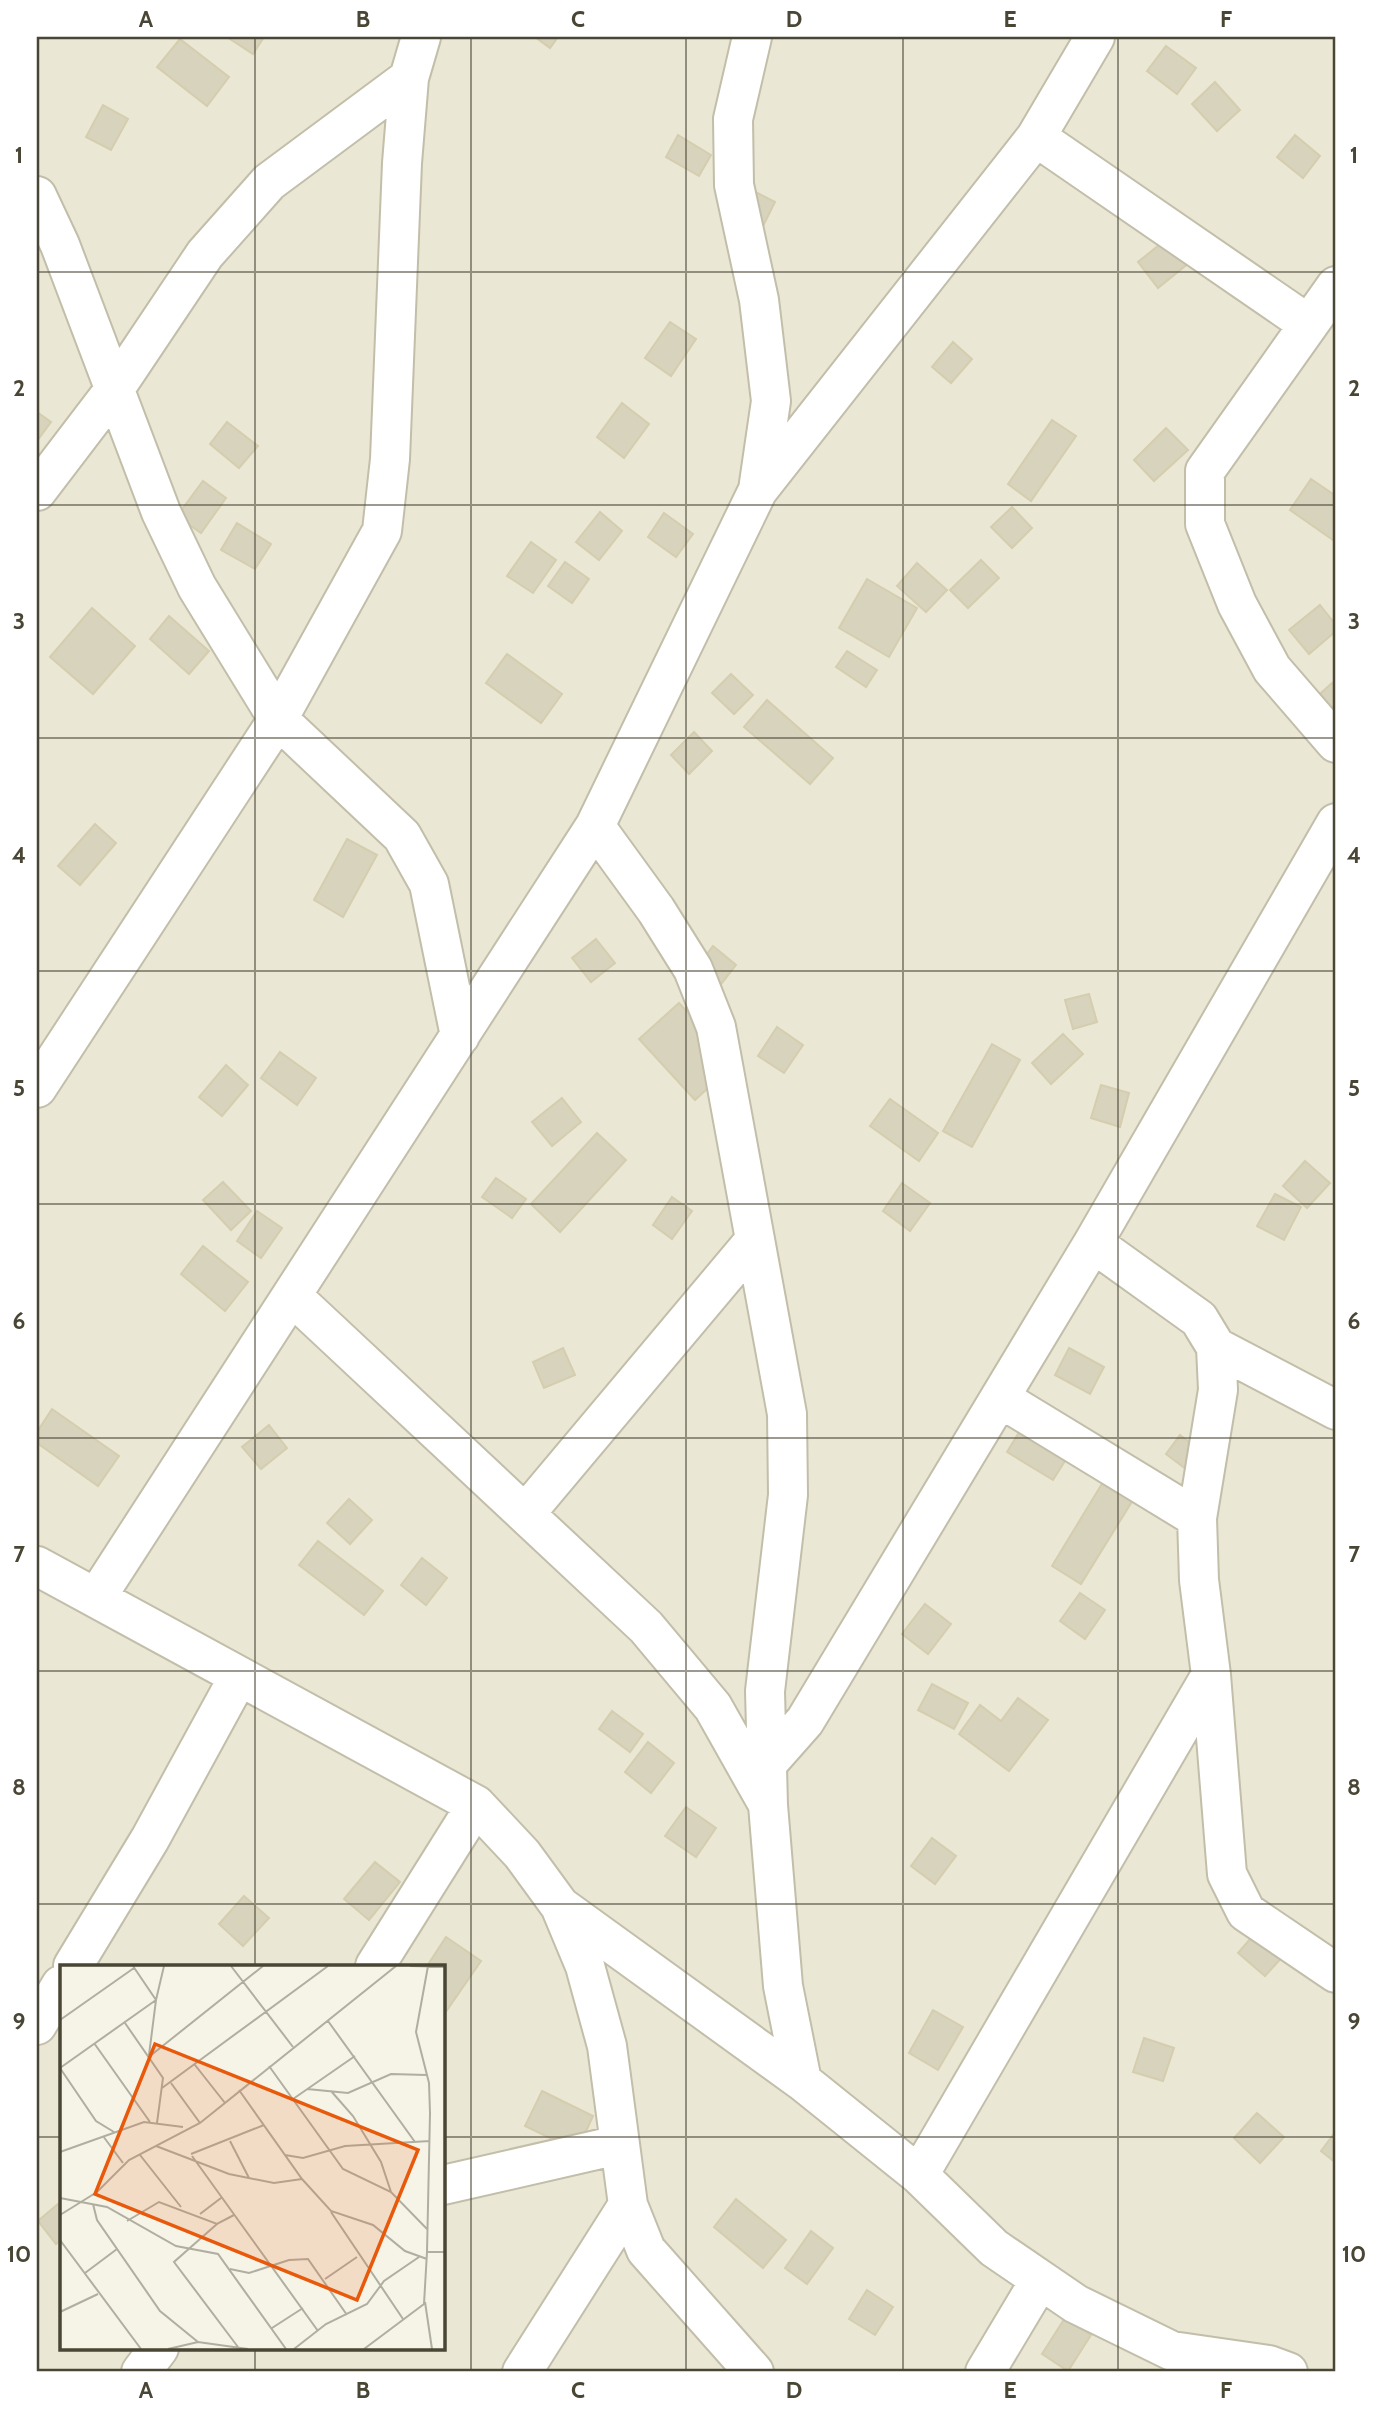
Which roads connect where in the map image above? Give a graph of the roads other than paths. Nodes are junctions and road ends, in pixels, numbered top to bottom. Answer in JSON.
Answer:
{"nodes":[{"id":1,"x":421,"y":37,"type":"edge"},
{"id":2,"x":752,"y":37,"type":"edge"},
{"id":3,"x":1095,"y":37,"type":"edge"},
{"id":4,"x":409,"y":78,"type":"junction"},
{"id":5,"x":1036,"y":137,"type":"junction"},
{"id":6,"x":37,"y":196,"type":"edge"},
{"id":7,"x":1336,"y":286,"type":"edge"},
{"id":8,"x":1308,"y":324,"type":"junction"},
{"id":9,"x":114,"y":390,"type":"junction"},
{"id":10,"x":37,"y":491,"type":"edge"},
{"id":11,"x":758,"y":491,"type":"junction"},
{"id":12,"x":278,"y":719,"type":"junction"},
{"id":13,"x":1336,"y":743,"type":"edge"},
{"id":14,"x":1336,"y":824,"type":"edge"},
{"id":15,"x":595,"y":826,"type":"junction"},
{"id":16,"x":460,"y":1036,"type":"junction"},
{"id":17,"x":37,"y":1087,"type":"edge"},
{"id":18,"x":755,"y":1240,"type":"junction"},
{"id":19,"x":1093,"y":1243,"type":"junction"},
{"id":20,"x":292,"y":1296,"type":"junction"},
{"id":21,"x":1216,"y":1347,"type":"junction"},
{"id":22,"x":1000,"y":1398,"type":"junction"},
{"id":23,"x":1336,"y":1410,"type":"edge"},
{"id":24,"x":525,"y":1514,"type":"junction"},
{"id":25,"x":1197,"y":1518,"type":"junction"},
{"id":26,"x":37,"y":1566,"type":"edge"},
{"id":27,"x":96,"y":1598,"type":"junction"},
{"id":28,"x":1211,"y":1675,"type":"junction"},
{"id":29,"x":239,"y":1676,"type":"junction"},
{"id":30,"x":767,"y":1764,"type":"junction"},
{"id":31,"x":476,"y":1805,"type":"junction"},
{"id":32,"x":768,"y":1805,"type":"junction"},
{"id":33,"x":560,"y":1906,"type":"junction"},
{"id":34,"x":74,"y":1965,"type":"edge"},
{"id":35,"x":376,"y":1965,"type":"edge"},
{"id":36,"x":1336,"y":1973,"type":"edge"},
{"id":37,"x":60,"y":1987,"type":"edge"},
{"id":38,"x":37,"y":2025,"type":"edge"},
{"id":39,"x":60,"y":2038,"type":"edge"},
{"id":40,"x":802,"y":2081,"type":"junction"},
{"id":41,"x":618,"y":2145,"type":"junction"},
{"id":42,"x":919,"y":2175,"type":"junction"},
{"id":43,"x":444,"y":2185,"type":"edge"},
{"id":44,"x":628,"y":2205,"type":"junction"},
{"id":45,"x":1041,"y":2280,"type":"junction"},
{"id":46,"x":158,"y":2350,"type":"edge"},
{"id":47,"x":141,"y":2372,"type":"edge"},
{"id":48,"x":522,"y":2372,"type":"edge"},
{"id":49,"x":754,"y":2372,"type":"edge"},
{"id":50,"x":985,"y":2372,"type":"edge"},
{"id":51,"x":1288,"y":2372,"type":"edge"}],
"edges":[{"from":1,"to":4,"type":"street"},
{"from":2,"to":11,"type":"street"},
{"from":3,"to":5,"type":"street"},
{"from":4,"to":9,"type":"street"},
{"from":4,"to":12,"type":"street"},
{"from":5,"to":8,"type":"street"},
{"from":5,"to":11,"type":"street"},
{"from":6,"to":9,"type":"street"},
{"from":7,"to":8,"type":"street"},
{"from":8,"to":13,"type":"street"},
{"from":9,"to":10,"type":"street"},
{"from":9,"to":12,"type":"street"},
{"from":11,"to":15,"type":"street"},
{"from":12,"to":16,"type":"street"},
{"from":12,"to":17,"type":"street"},
{"from":14,"to":19,"type":"street"},
{"from":15,"to":16,"type":"street"},
{"from":15,"to":18,"type":"street"},
{"from":16,"to":20,"type":"street"},
{"from":18,"to":24,"type":"street"},
{"from":18,"to":30,"type":"street"},
{"from":19,"to":21,"type":"street"},
{"from":19,"to":22,"type":"street"},
{"from":20,"to":24,"type":"street"},
{"from":20,"to":27,"type":"street"},
{"from":21,"to":23,"type":"street"},
{"from":21,"to":25,"type":"street"},
{"from":22,"to":25,"type":"street"},
{"from":22,"to":30,"type":"street"},
{"from":24,"to":32,"type":"street"},
{"from":25,"to":28,"type":"street"},
{"from":26,"to":27,"type":"street"},
{"from":27,"to":29,"type":"street"},
{"from":28,"to":36,"type":"street"},
{"from":28,"to":42,"type":"street"},
{"from":29,"to":31,"type":"street"},
{"from":29,"to":34,"type":"street"},
{"from":30,"to":32,"type":"street"},
{"from":31,"to":33,"type":"street"},
{"from":31,"to":35,"type":"street"},
{"from":32,"to":40,"type":"street"},
{"from":33,"to":40,"type":"street"},
{"from":33,"to":41,"type":"street"},
{"from":37,"to":38,"type":"street"},
{"from":38,"to":39,"type":"street"},
{"from":40,"to":42,"type":"street"},
{"from":41,"to":43,"type":"street"},
{"from":41,"to":44,"type":"street"},
{"from":42,"to":45,"type":"street"},
{"from":44,"to":48,"type":"street"},
{"from":44,"to":49,"type":"street"},
{"from":45,"to":50,"type":"street"},
{"from":45,"to":51,"type":"street"},
{"from":46,"to":47,"type":"street"}]}
